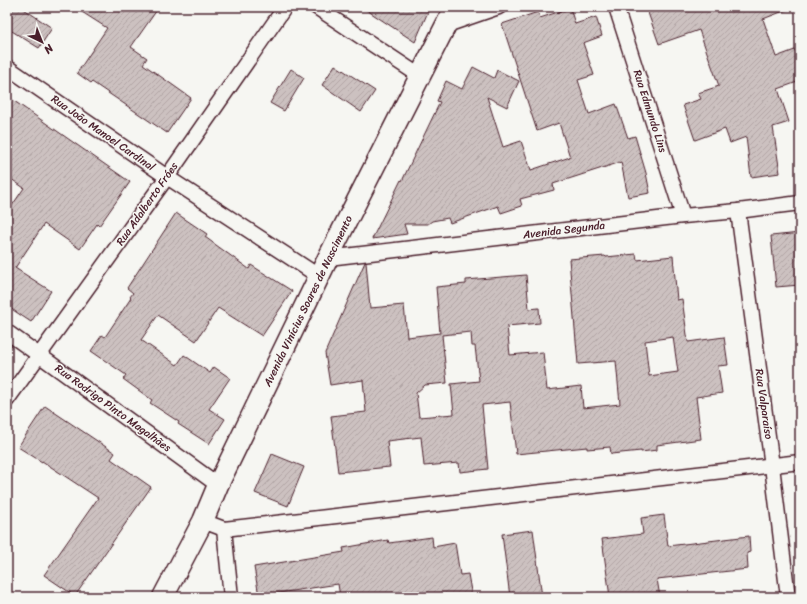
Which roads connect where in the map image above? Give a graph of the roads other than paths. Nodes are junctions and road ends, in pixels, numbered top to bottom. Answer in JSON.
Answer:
{"nodes":[{"id":1,"x":285,"y":7,"type":"edge"},
{"id":2,"x":316,"y":7,"type":"edge"},
{"id":3,"x":455,"y":7,"type":"edge"},
{"id":4,"x":499,"y":7,"type":"edge"},
{"id":5,"x":616,"y":7,"type":"edge"},
{"id":6,"x":447,"y":25,"type":"junction"},
{"id":7,"x":7,"y":67,"type":"edge"},
{"id":8,"x":420,"y":76,"type":"junction"},
{"id":9,"x":166,"y":177,"type":"junction"},
{"id":10,"x":800,"y":202,"type":"edge"},
{"id":11,"x":738,"y":211,"type":"junction"},
{"id":12,"x":683,"y":216,"type":"junction"},
{"id":13,"x":328,"y":258,"type":"junction"},
{"id":14,"x":320,"y":277,"type":"junction"},
{"id":15,"x":7,"y":332,"type":"edge"},
{"id":16,"x":39,"y":355,"type":"junction"},
{"id":17,"x":7,"y":400,"type":"edge"},
{"id":18,"x":800,"y":462,"type":"edge"},
{"id":19,"x":772,"y":466,"type":"junction"},
{"id":20,"x":218,"y":485,"type":"junction"},
{"id":21,"x":203,"y":521,"type":"junction"},
{"id":22,"x":224,"y":529,"type":"junction"},
{"id":23,"x":163,"y":597,"type":"edge"},
{"id":24,"x":231,"y":597,"type":"edge"},
{"id":25,"x":788,"y":597,"type":"edge"}],
"edges":[{"from":1,"to":9,"type":"street","name":"Rua Adalberto Fróes"},
{"from":2,"to":8,"type":"street"},
{"from":3,"to":6,"type":"street","name":"Avenida Vinícius Soares de Nascimento"},
{"from":4,"to":6,"type":"street"},
{"from":5,"to":12,"type":"street","name":"Rua Edmundo Lins"},
{"from":6,"to":8,"type":"street","name":"Avenida Vinícius Soares de Nascimento"},
{"from":7,"to":9,"type":"street","name":"Rua João Manoel Cardinal"},
{"from":8,"to":13,"type":"street","name":"Avenida Vinícius Soares de Nascimento"},
{"from":9,"to":14,"type":"street","name":"Rua João Manoel Cardinal"},
{"from":9,"to":16,"type":"street","name":"Rua Adalberto Fróes"},
{"from":10,"to":11,"type":"street","name":"Avenida Segunda"},
{"from":11,"to":12,"type":"street","name":"Avenida Segunda"},
{"from":11,"to":19,"type":"street","name":"Rua Valparaíso"},
{"from":12,"to":13,"type":"street","name":"Avenida Segunda"},
{"from":13,"to":14,"type":"street","name":"Avenida Vinícius Soares de Nascimento"},
{"from":14,"to":20,"type":"street","name":"Avenida Vinícius Soares de Nascimento"},
{"from":15,"to":16,"type":"street","name":"Rua Rodrigo Pinto Magalhães"},
{"from":16,"to":17,"type":"street","name":"Rua Adalberto Fróes"},
{"from":16,"to":20,"type":"street","name":"Rua Rodrigo Pinto Magalhães"},
{"from":18,"to":19,"type":"street"},
{"from":19,"to":22,"type":"street"},
{"from":19,"to":25,"type":"street","name":"Rua Valparaíso"},
{"from":20,"to":21,"type":"street","name":"Avenida Vinícius Soares de Nascimento"},
{"from":21,"to":22,"type":"street"},
{"from":21,"to":23,"type":"street","name":"Avenida Vinícius Soares de Nascimento"},
{"from":22,"to":24,"type":"street"}]}
